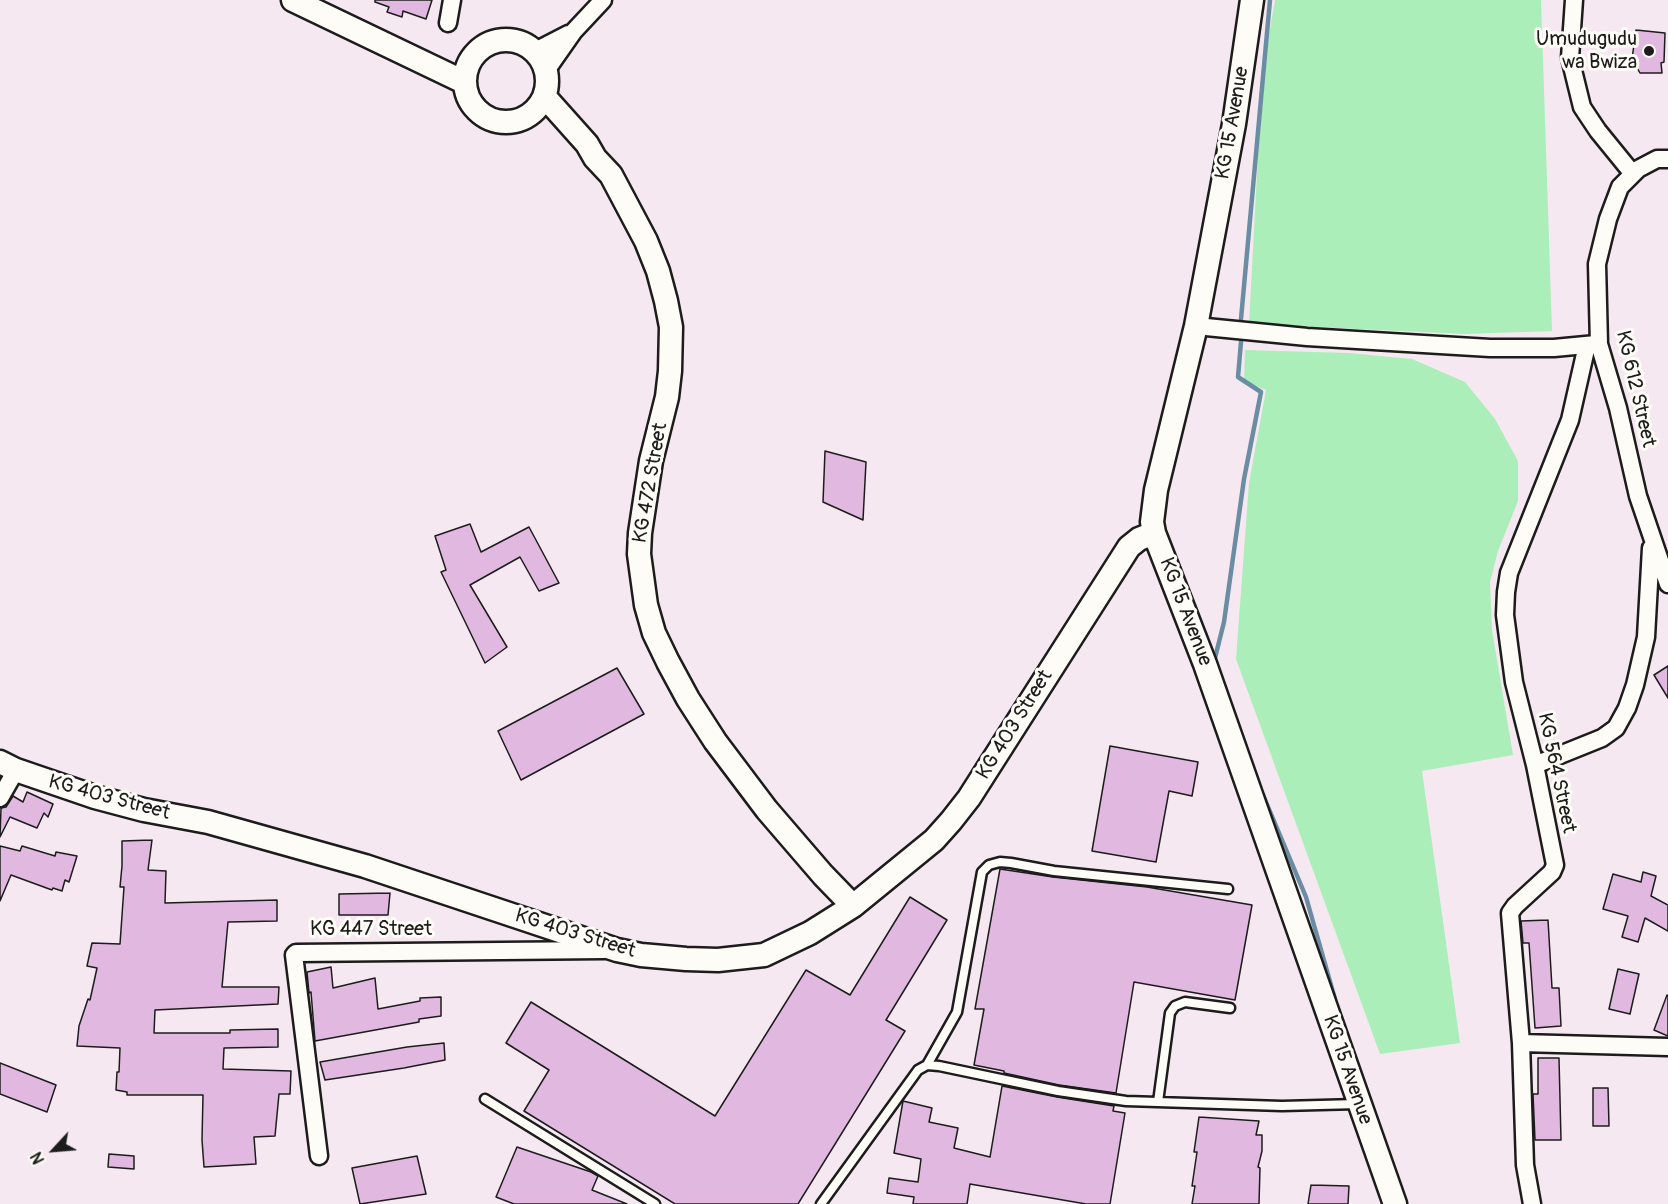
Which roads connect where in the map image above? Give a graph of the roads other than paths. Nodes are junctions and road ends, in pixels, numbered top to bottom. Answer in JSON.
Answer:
{"nodes":[{"id":1,"x":452,"y":0,"type":"edge"},
{"id":2,"x":603,"y":0,"type":"edge"},
{"id":3,"x":1252,"y":0,"type":"edge"},
{"id":4,"x":1574,"y":0,"type":"edge"},
{"id":5,"x":298,"y":1,"type":"edge"},
{"id":6,"x":447,"y":23,"type":"dead end"},
{"id":7,"x":574,"y":31,"type":"junction"},
{"id":8,"x":535,"y":51,"type":"junction"},
{"id":9,"x":470,"y":59,"type":"junction"},
{"id":10,"x":437,"y":68,"type":"junction"},
{"id":11,"x":546,"y":71,"type":"junction"},
{"id":12,"x":464,"y":82,"type":"junction"},
{"id":13,"x":545,"y":97,"type":"junction"},
{"id":14,"x":530,"y":115,"type":"junction"},
{"id":15,"x":570,"y":127,"type":"junction"},
{"id":16,"x":1668,"y":159,"type":"edge"},
{"id":17,"x":1633,"y":174,"type":"junction"},
{"id":18,"x":1196,"y":326,"type":"junction"},
{"id":19,"x":1593,"y":344,"type":"junction"},
{"id":20,"x":1154,"y":533,"type":"junction"},
{"id":21,"x":1652,"y":540,"type":"junction"},
{"id":22,"x":1668,"y":584,"type":"edge"},
{"id":23,"x":1535,"y":765,"type":"junction"},
{"id":24,"x":8,"y":766,"type":"edge"},
{"id":25,"x":0,"y":798,"type":"edge"},
{"id":26,"x":1228,"y":889,"type":"dead end"},
{"id":27,"x":854,"y":906,"type":"junction"},
{"id":28,"x":617,"y":950,"type":"junction"},
{"id":29,"x":1230,"y":1008,"type":"dead end"},
{"id":30,"x":1521,"y":1043,"type":"junction"},
{"id":31,"x":1668,"y":1047,"type":"edge"},
{"id":32,"x":927,"y":1065,"type":"junction"},
{"id":33,"x":485,"y":1099,"type":"dead end"},
{"id":34,"x":1158,"y":1102,"type":"junction"},
{"id":35,"x":1358,"y":1104,"type":"junction"},
{"id":36,"x":320,"y":1156,"type":"dead end"},
{"id":37,"x":655,"y":1204,"type":"edge"},
{"id":38,"x":821,"y":1204,"type":"edge"},
{"id":39,"x":1395,"y":1204,"type":"edge"},
{"id":40,"x":1532,"y":1204,"type":"edge"}],
"edges":[{"from":1,"to":6,"type":"street"},
{"from":2,"to":7,"type":"street"},
{"from":3,"to":18,"type":"main road","name":"KG 15 Avenue"},
{"from":4,"to":17,"type":"street"},
{"from":5,"to":10,"type":"main road"},
{"from":7,"to":8,"type":"street"},
{"from":7,"to":11,"type":"street"},
{"from":8,"to":9,"type":"main road"},
{"from":8,"to":11,"type":"main road"},
{"from":9,"to":10,"type":"main road"},
{"from":9,"to":12,"type":"main road"},
{"from":10,"to":12,"type":"main road"},
{"from":11,"to":13,"type":"main road"},
{"from":12,"to":14,"type":"main road"},
{"from":13,"to":14,"type":"main road"},
{"from":13,"to":15,"type":"main road","name":"KG 472 Street"},
{"from":14,"to":15,"type":"main road"},
{"from":15,"to":27,"type":"main road","name":"KG 472 Street"},
{"from":16,"to":17,"type":"street","name":"KG 612 Street"},
{"from":17,"to":19,"type":"street","name":"KG 612 Street"},
{"from":18,"to":19,"type":"street"},
{"from":18,"to":20,"type":"main road","name":"KG 15 Avenue"},
{"from":19,"to":21,"type":"street","name":"KG 612 Street"},
{"from":19,"to":23,"type":"street","name":"KG 564 Street"},
{"from":20,"to":27,"type":"main road","name":"KG 403 Street"},
{"from":20,"to":35,"type":"main road","name":"KG 15 Avenue"},
{"from":21,"to":22,"type":"street","name":"KG 612 Street"},
{"from":21,"to":23,"type":"street"},
{"from":23,"to":30,"type":"street","name":"KG 564 Street"},
{"from":24,"to":25,"type":"street"},
{"from":24,"to":28,"type":"main road","name":"KG 403 Street"},
{"from":26,"to":32,"type":"lane"},
{"from":27,"to":28,"type":"main road","name":"KG 403 Street"},
{"from":28,"to":36,"type":"street","name":"KG 447 Street"},
{"from":29,"to":34,"type":"lane"},
{"from":30,"to":31,"type":"street"},
{"from":30,"to":40,"type":"street","name":"KG 564 Street"},
{"from":32,"to":34,"type":"lane"},
{"from":32,"to":38,"type":"lane"},
{"from":33,"to":37,"type":"lane"},
{"from":34,"to":35,"type":"lane"},
{"from":35,"to":39,"type":"main road","name":"KG 15 Avenue"}]}
